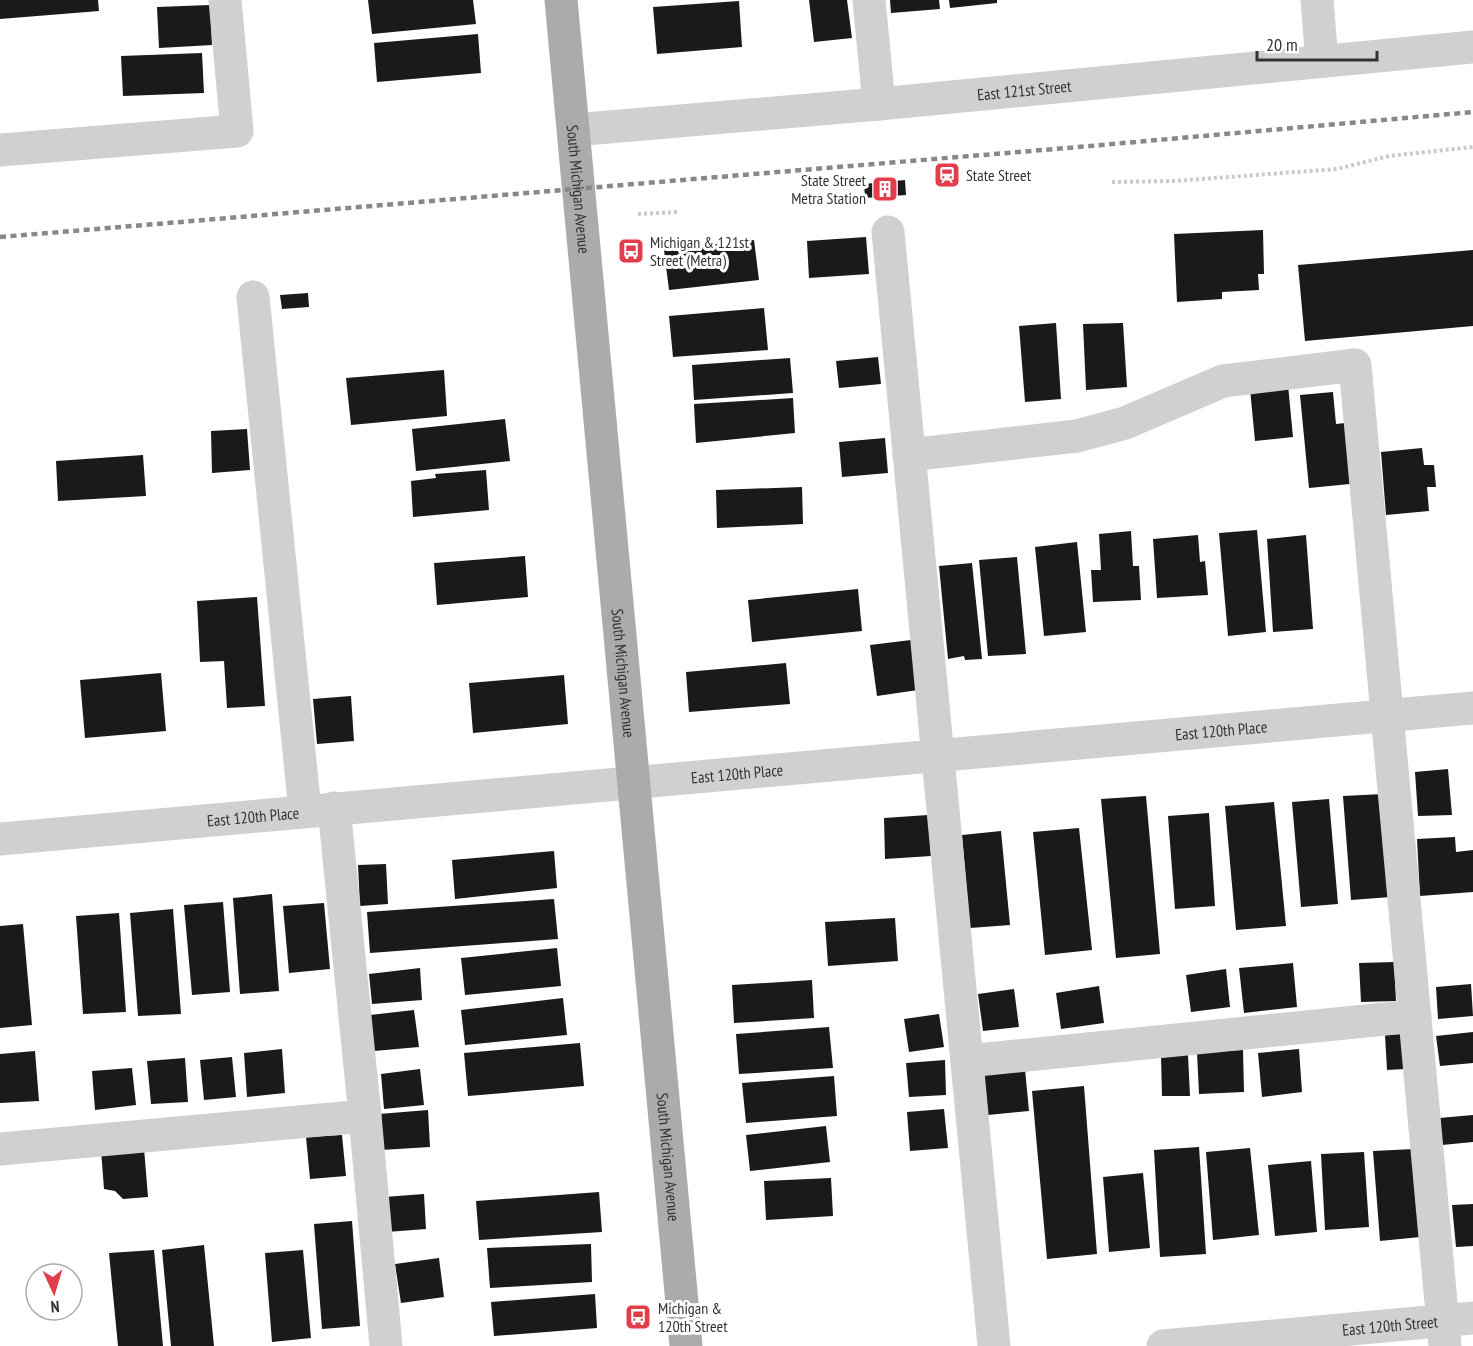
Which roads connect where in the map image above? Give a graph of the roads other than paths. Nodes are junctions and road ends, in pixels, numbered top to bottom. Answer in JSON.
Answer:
{"nodes":[{"id":1,"x":225,"y":0,"type":"edge"},
{"id":2,"x":561,"y":0,"type":"edge"},
{"id":3,"x":869,"y":0,"type":"edge"},
{"id":4,"x":1317,"y":0,"type":"edge"},
{"id":5,"x":1473,"y":47,"type":"edge"},
{"id":6,"x":1322,"y":61,"type":"junction"},
{"id":7,"x":879,"y":104,"type":"junction"},
{"id":8,"x":574,"y":130,"type":"junction"},
{"id":9,"x":0,"y":150,"type":"edge"},
{"id":10,"x":888,"y":232,"type":"dead end"},
{"id":11,"x":253,"y":297,"type":"dead end"},
{"id":12,"x":909,"y":455,"type":"junction"},
{"id":13,"x":1473,"y":708,"type":"edge"},
{"id":14,"x":1388,"y":716,"type":"junction"},
{"id":15,"x":937,"y":756,"type":"junction"},
{"id":16,"x":633,"y":782,"type":"junction"},
{"id":17,"x":320,"y":810,"type":"junction"},
{"id":18,"x":0,"y":839,"type":"edge"},
{"id":19,"x":1415,"y":1016,"type":"junction"},
{"id":20,"x":967,"y":1061,"type":"junction"},
{"id":21,"x":365,"y":1116,"type":"junction"},
{"id":22,"x":0,"y":1149,"type":"edge"},
{"id":23,"x":1453,"y":1328,"type":"edge"},
{"id":24,"x":386,"y":1346,"type":"edge"},
{"id":25,"x":686,"y":1346,"type":"edge"},
{"id":26,"x":994,"y":1346,"type":"edge"},
{"id":27,"x":1163,"y":1346,"type":"edge"}],
"edges":[{"from":1,"to":9,"type":"street"},
{"from":2,"to":8,"type":"main road","name":"South Michigan Avenue"},
{"from":3,"to":7,"type":"street"},
{"from":4,"to":6,"type":"street"},
{"from":5,"to":6,"type":"street","name":"East 121st Street"},
{"from":6,"to":7,"type":"street","name":"East 121st Street"},
{"from":7,"to":8,"type":"street","name":"East 121st Street"},
{"from":8,"to":16,"type":"main road","name":"South Michigan Avenue"},
{"from":10,"to":12,"type":"street"},
{"from":11,"to":17,"type":"street"},
{"from":12,"to":14,"type":"street"},
{"from":12,"to":15,"type":"street"},
{"from":13,"to":14,"type":"street","name":"East 120th Place"},
{"from":14,"to":15,"type":"street","name":"East 120th Place"},
{"from":14,"to":19,"type":"street"},
{"from":15,"to":16,"type":"street","name":"East 120th Place"},
{"from":15,"to":20,"type":"street"},
{"from":16,"to":17,"type":"street","name":"East 120th Place"},
{"from":16,"to":25,"type":"main road","name":"South Michigan Avenue"},
{"from":17,"to":18,"type":"street","name":"East 120th Place"},
{"from":17,"to":21,"type":"street"},
{"from":19,"to":20,"type":"street"},
{"from":19,"to":23,"type":"street"},
{"from":20,"to":26,"type":"street"},
{"from":21,"to":22,"type":"street"},
{"from":21,"to":24,"type":"street"},
{"from":23,"to":27,"type":"street","name":"East 120th Street"}]}
